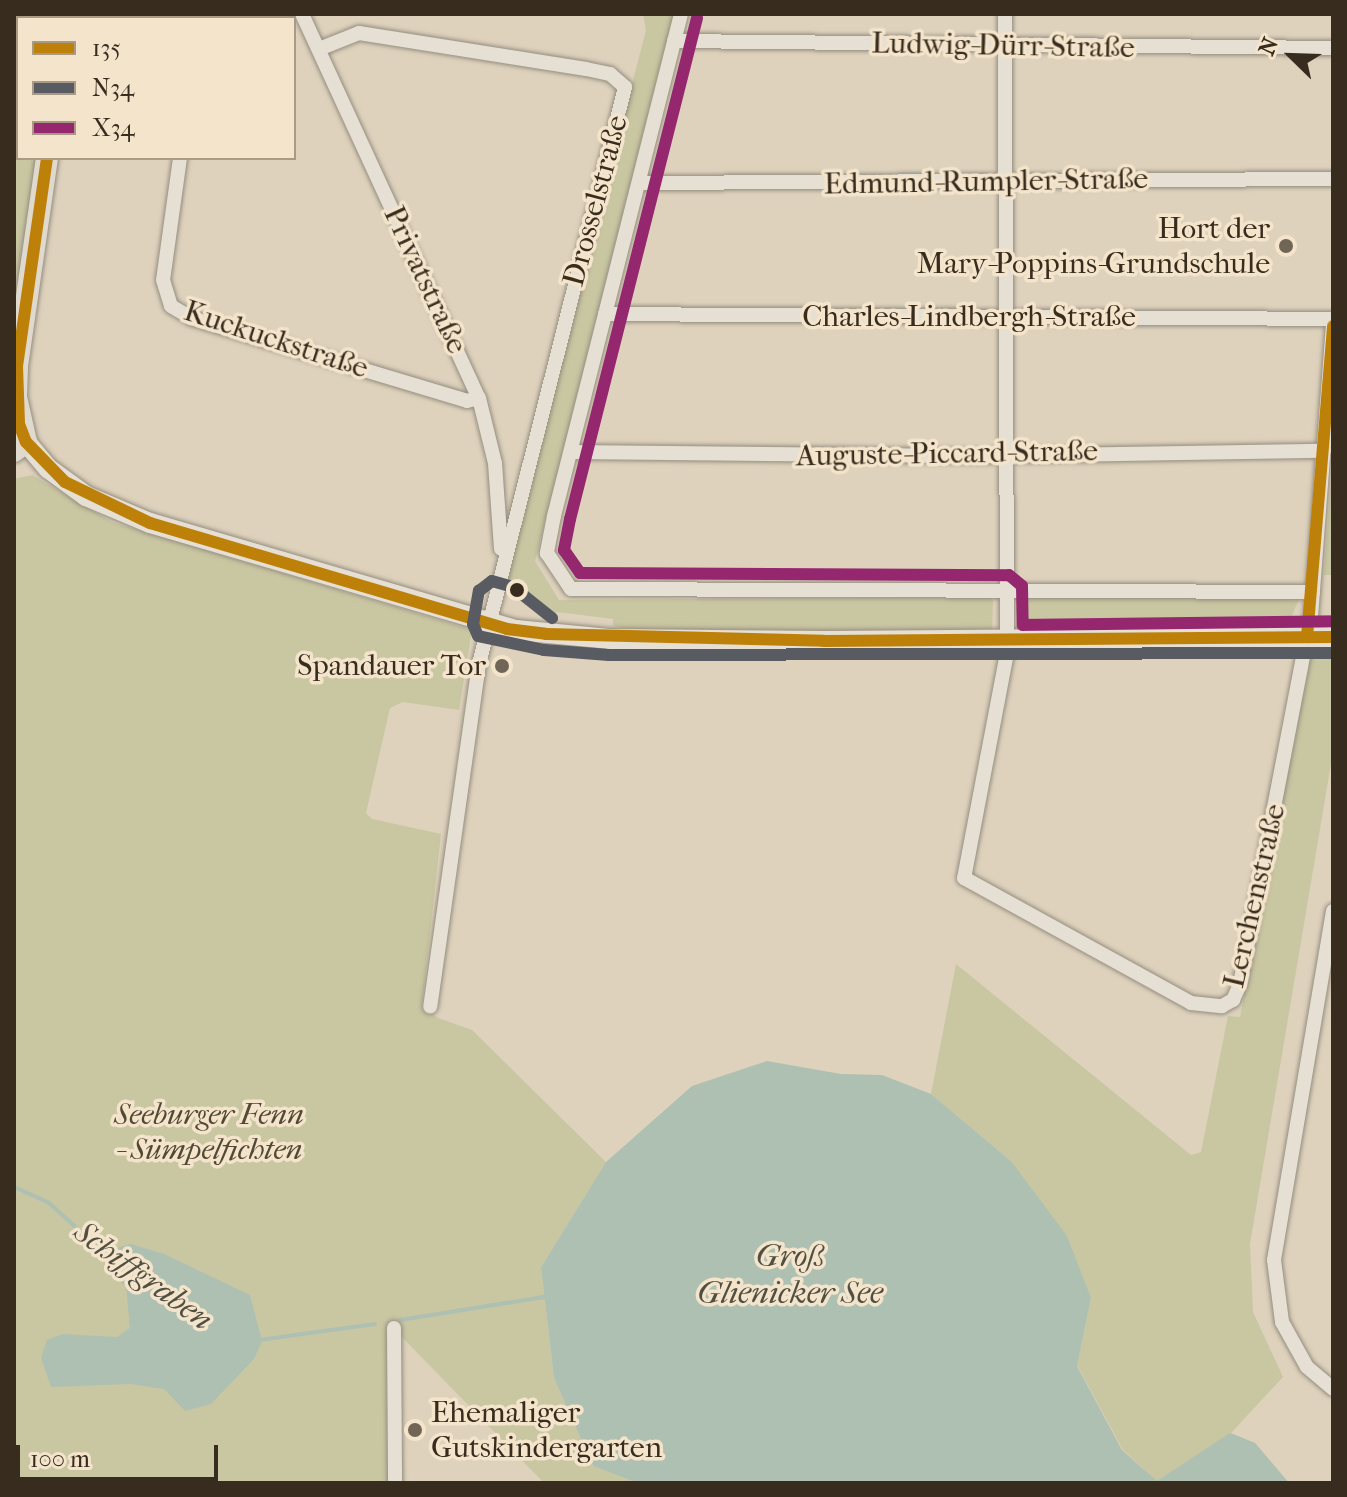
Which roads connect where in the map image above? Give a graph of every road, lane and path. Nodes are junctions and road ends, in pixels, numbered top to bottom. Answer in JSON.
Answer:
{"nodes":[{"id":1,"x":302,"y":14,"type":"edge"},
{"id":2,"x":681,"y":14,"type":"edge"},
{"id":3,"x":1005,"y":14,"type":"edge"},
{"id":4,"x":674,"y":41,"type":"junction"},
{"id":5,"x":1008,"y":48,"type":"junction"},
{"id":6,"x":1333,"y":48,"type":"edge"},
{"id":7,"x":319,"y":49,"type":"junction"},
{"id":8,"x":47,"y":160,"type":"edge"},
{"id":9,"x":180,"y":160,"type":"edge"},
{"id":10,"x":1333,"y":179,"type":"edge"},
{"id":11,"x":1006,"y":182,"type":"junction"},
{"id":12,"x":639,"y":183,"type":"junction"},
{"id":13,"x":605,"y":314,"type":"junction"},
{"id":14,"x":1007,"y":317,"type":"junction"},
{"id":15,"x":1333,"y":319,"type":"edge"},
{"id":16,"x":1333,"y":326,"type":"edge"},
{"id":17,"x":479,"y":398,"type":"junction"},
{"id":18,"x":20,"y":446,"type":"edge"},
{"id":19,"x":1324,"y":451,"type":"junction"},
{"id":20,"x":571,"y":452,"type":"junction"},
{"id":21,"x":1007,"y":453,"type":"junction"},
{"id":22,"x":502,"y":559,"type":"junction"},
{"id":23,"x":1007,"y":591,"type":"junction"},
{"id":24,"x":1313,"y":592,"type":"junction"},
{"id":25,"x":489,"y":624,"type":"junction"},
{"id":26,"x":1307,"y":637,"type":"junction"},
{"id":27,"x":1333,"y":637,"type":"edge"},
{"id":28,"x":1007,"y":641,"type":"junction"},
{"id":29,"x":1333,"y":911,"type":"edge"},
{"id":30,"x":430,"y":1007,"type":"dead end"},
{"id":31,"x":394,"y":1328,"type":"dead end"},
{"id":32,"x":1333,"y":1389,"type":"edge"},
{"id":33,"x":395,"y":1483,"type":"edge"}],
"edges":[{"from":1,"to":7,"type":"street","name":"Privatstraße"},
{"from":2,"to":4,"type":"street"},
{"from":3,"to":5,"type":"street"},
{"from":4,"to":5,"type":"street","name":"Ludwig-Dürr-Straße"},
{"from":4,"to":12,"type":"street"},
{"from":5,"to":6,"type":"street","name":"Ludwig-Dürr-Straße"},
{"from":5,"to":11,"type":"street"},
{"from":7,"to":17,"type":"street","name":"Privatstraße"},
{"from":7,"to":22,"type":"street","name":"Drosselstraße"},
{"from":8,"to":18,"type":"main road"},
{"from":9,"to":17,"type":"street","name":"Kuckuckstraße"},
{"from":10,"to":11,"type":"street","name":"Edmund-Rumpler-Straße"},
{"from":11,"to":12,"type":"street","name":"Edmund-Rumpler-Straße"},
{"from":11,"to":14,"type":"street"},
{"from":12,"to":13,"type":"street"},
{"from":13,"to":14,"type":"street","name":"Charles-Lindbergh-Straße"},
{"from":13,"to":20,"type":"street"},
{"from":14,"to":15,"type":"street","name":"Charles-Lindbergh-Straße"},
{"from":14,"to":21,"type":"street"},
{"from":16,"to":19,"type":"street"},
{"from":17,"to":22,"type":"street","name":"Privatstraße"},
{"from":18,"to":25,"type":"main road"},
{"from":19,"to":21,"type":"street","name":"Auguste-Piccard-Straße"},
{"from":19,"to":24,"type":"street"},
{"from":20,"to":21,"type":"street","name":"Auguste-Piccard-Straße"},
{"from":20,"to":23,"type":"street"},
{"from":21,"to":23,"type":"street"},
{"from":22,"to":25,"type":"street","name":"Drosselstraße"},
{"from":23,"to":24,"type":"street"},
{"from":23,"to":28,"type":"street"},
{"from":24,"to":26,"type":"street"},
{"from":25,"to":28,"type":"main road"},
{"from":25,"to":30,"type":"street","name":"Drosselstraße"},
{"from":26,"to":27,"type":"main road"},
{"from":26,"to":28,"type":"main road"},
{"from":26,"to":28,"type":"street","name":"Lerchenstraße"},
{"from":29,"to":32,"type":"street"},
{"from":31,"to":33,"type":"street"}]}
